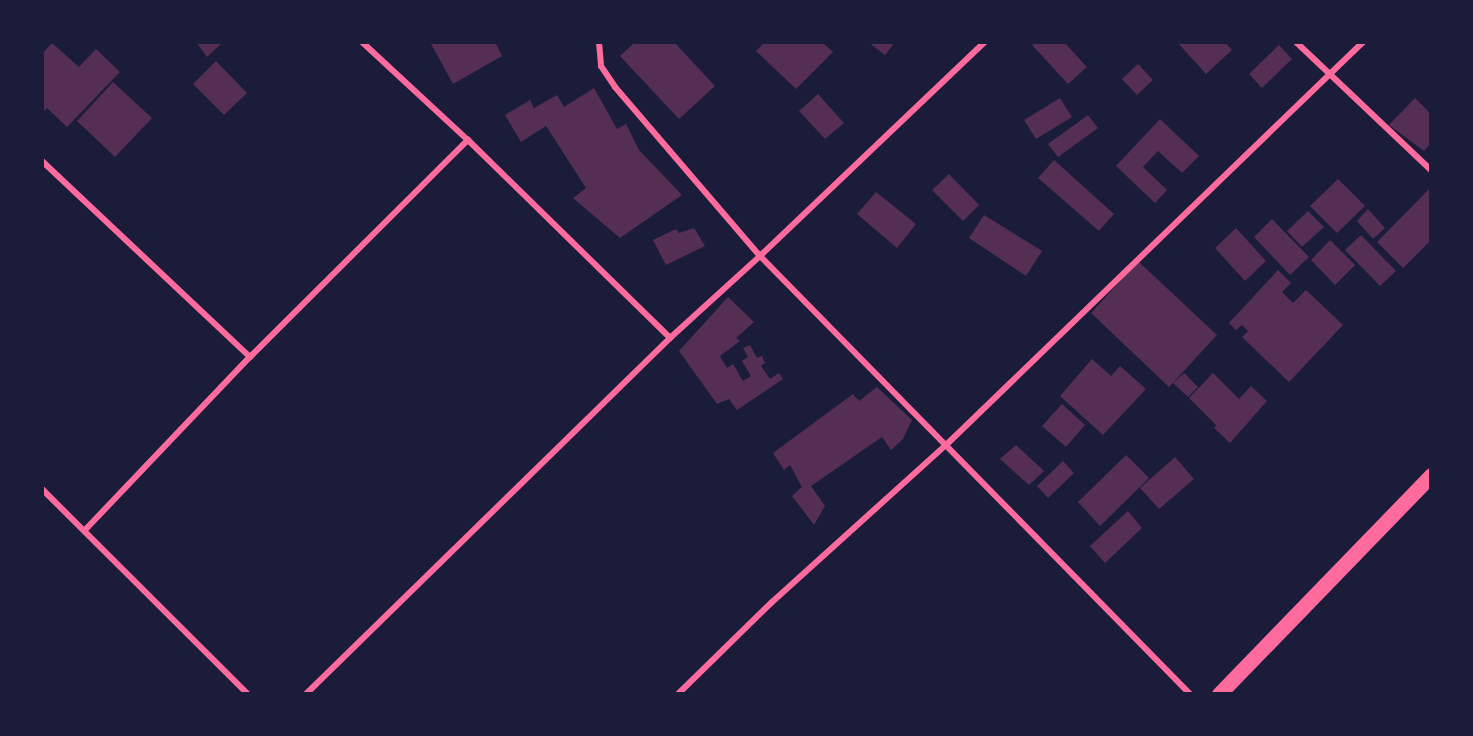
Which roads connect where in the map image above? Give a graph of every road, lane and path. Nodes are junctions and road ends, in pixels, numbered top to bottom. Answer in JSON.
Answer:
{"nodes":[{"id":1,"x":362,"y":42,"type":"edge"},
{"id":2,"x":599,"y":42,"type":"edge"},
{"id":3,"x":985,"y":42,"type":"edge"},
{"id":4,"x":1296,"y":42,"type":"edge"},
{"id":5,"x":1363,"y":42,"type":"edge"},
{"id":6,"x":1329,"y":74,"type":"junction"},
{"id":7,"x":468,"y":140,"type":"junction"},
{"id":8,"x":42,"y":162,"type":"edge"},
{"id":9,"x":1431,"y":170,"type":"edge"},
{"id":10,"x":760,"y":256,"type":"junction"},
{"id":11,"x":670,"y":338,"type":"junction"},
{"id":12,"x":250,"y":357,"type":"junction"},
{"id":13,"x":945,"y":446,"type":"junction"},
{"id":14,"x":1431,"y":475,"type":"edge"},
{"id":15,"x":42,"y":489,"type":"edge"},
{"id":16,"x":86,"y":530,"type":"junction"},
{"id":17,"x":248,"y":694,"type":"edge"},
{"id":18,"x":306,"y":694,"type":"edge"},
{"id":19,"x":678,"y":694,"type":"edge"},
{"id":20,"x":1190,"y":694,"type":"edge"},
{"id":21,"x":1219,"y":694,"type":"edge"}],
"edges":[{"from":1,"to":7,"type":"street"},
{"from":2,"to":10,"type":"street"},
{"from":3,"to":10,"type":"street"},
{"from":4,"to":6,"type":"street"},
{"from":5,"to":6,"type":"street"},
{"from":6,"to":9,"type":"street"},
{"from":6,"to":13,"type":"street"},
{"from":7,"to":11,"type":"street"},
{"from":7,"to":12,"type":"street"},
{"from":8,"to":12,"type":"street"},
{"from":10,"to":11,"type":"street"},
{"from":10,"to":13,"type":"street"},
{"from":11,"to":18,"type":"street"},
{"from":12,"to":16,"type":"street"},
{"from":13,"to":19,"type":"street"},
{"from":13,"to":20,"type":"street"},
{"from":14,"to":21,"type":"main road"},
{"from":15,"to":16,"type":"street"},
{"from":16,"to":17,"type":"street"}]}
